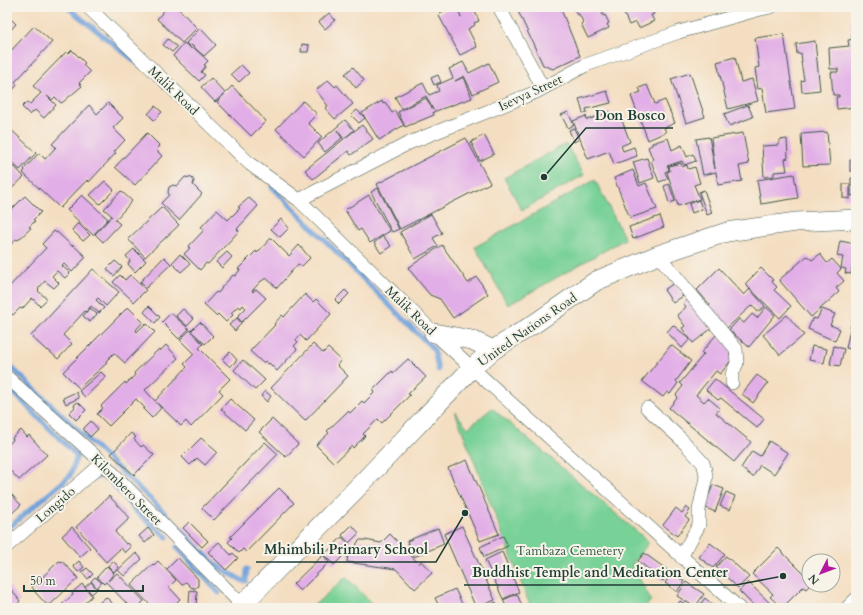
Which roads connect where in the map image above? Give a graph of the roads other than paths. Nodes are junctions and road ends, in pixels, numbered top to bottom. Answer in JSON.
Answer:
{"nodes":[{"id":1,"x":88,"y":7,"type":"edge"},
{"id":2,"x":499,"y":7,"type":"edge"},
{"id":3,"x":771,"y":7,"type":"edge"},
{"id":4,"x":544,"y":88,"type":"junction"},
{"id":5,"x":299,"y":200,"type":"junction"},
{"id":6,"x":856,"y":219,"type":"edge"},
{"id":7,"x":658,"y":255,"type":"junction"},
{"id":8,"x":434,"y":333,"type":"junction"},
{"id":9,"x":493,"y":350,"type":"junction"},
{"id":10,"x":472,"y":368,"type":"junction"},
{"id":11,"x":7,"y":377,"type":"edge"},
{"id":12,"x":732,"y":383,"type":"dead end"},
{"id":13,"x":647,"y":408,"type":"dead end"},
{"id":14,"x":103,"y":463,"type":"junction"},
{"id":15,"x":7,"y":546,"type":"edge"},
{"id":16,"x":681,"y":557,"type":"junction"},
{"id":17,"x":856,"y":599,"type":"edge"},
{"id":18,"x":241,"y":606,"type":"edge"},
{"id":19,"x":739,"y":608,"type":"edge"},
{"id":20,"x":847,"y":608,"type":"edge"}],
"edges":[{"from":1,"to":5,"type":"street","name":"Malik Road"},
{"from":2,"to":4,"type":"street"},
{"from":3,"to":4,"type":"street","name":"Isevya Street"},
{"from":4,"to":5,"type":"street","name":"Isevya Street"},
{"from":5,"to":8,"type":"street","name":"Malik Road"},
{"from":6,"to":7,"type":"street","name":"United Nations Road"},
{"from":7,"to":9,"type":"street","name":"United Nations Road"},
{"from":7,"to":12,"type":"street"},
{"from":8,"to":9,"type":"street"},
{"from":8,"to":10,"type":"street","name":"Malik Road"},
{"from":9,"to":10,"type":"street","name":"United Nations Road"},
{"from":10,"to":16,"type":"street","name":"Malik Road"},
{"from":10,"to":18,"type":"street","name":"United Nations Road"},
{"from":11,"to":14,"type":"street","name":"Kilombero Street"},
{"from":13,"to":16,"type":"street"},
{"from":14,"to":15,"type":"street","name":"Longido"},
{"from":14,"to":18,"type":"street","name":"Kilombero Street"},
{"from":16,"to":19,"type":"street","name":"Malik Road"},
{"from":17,"to":20,"type":"street"}]}
